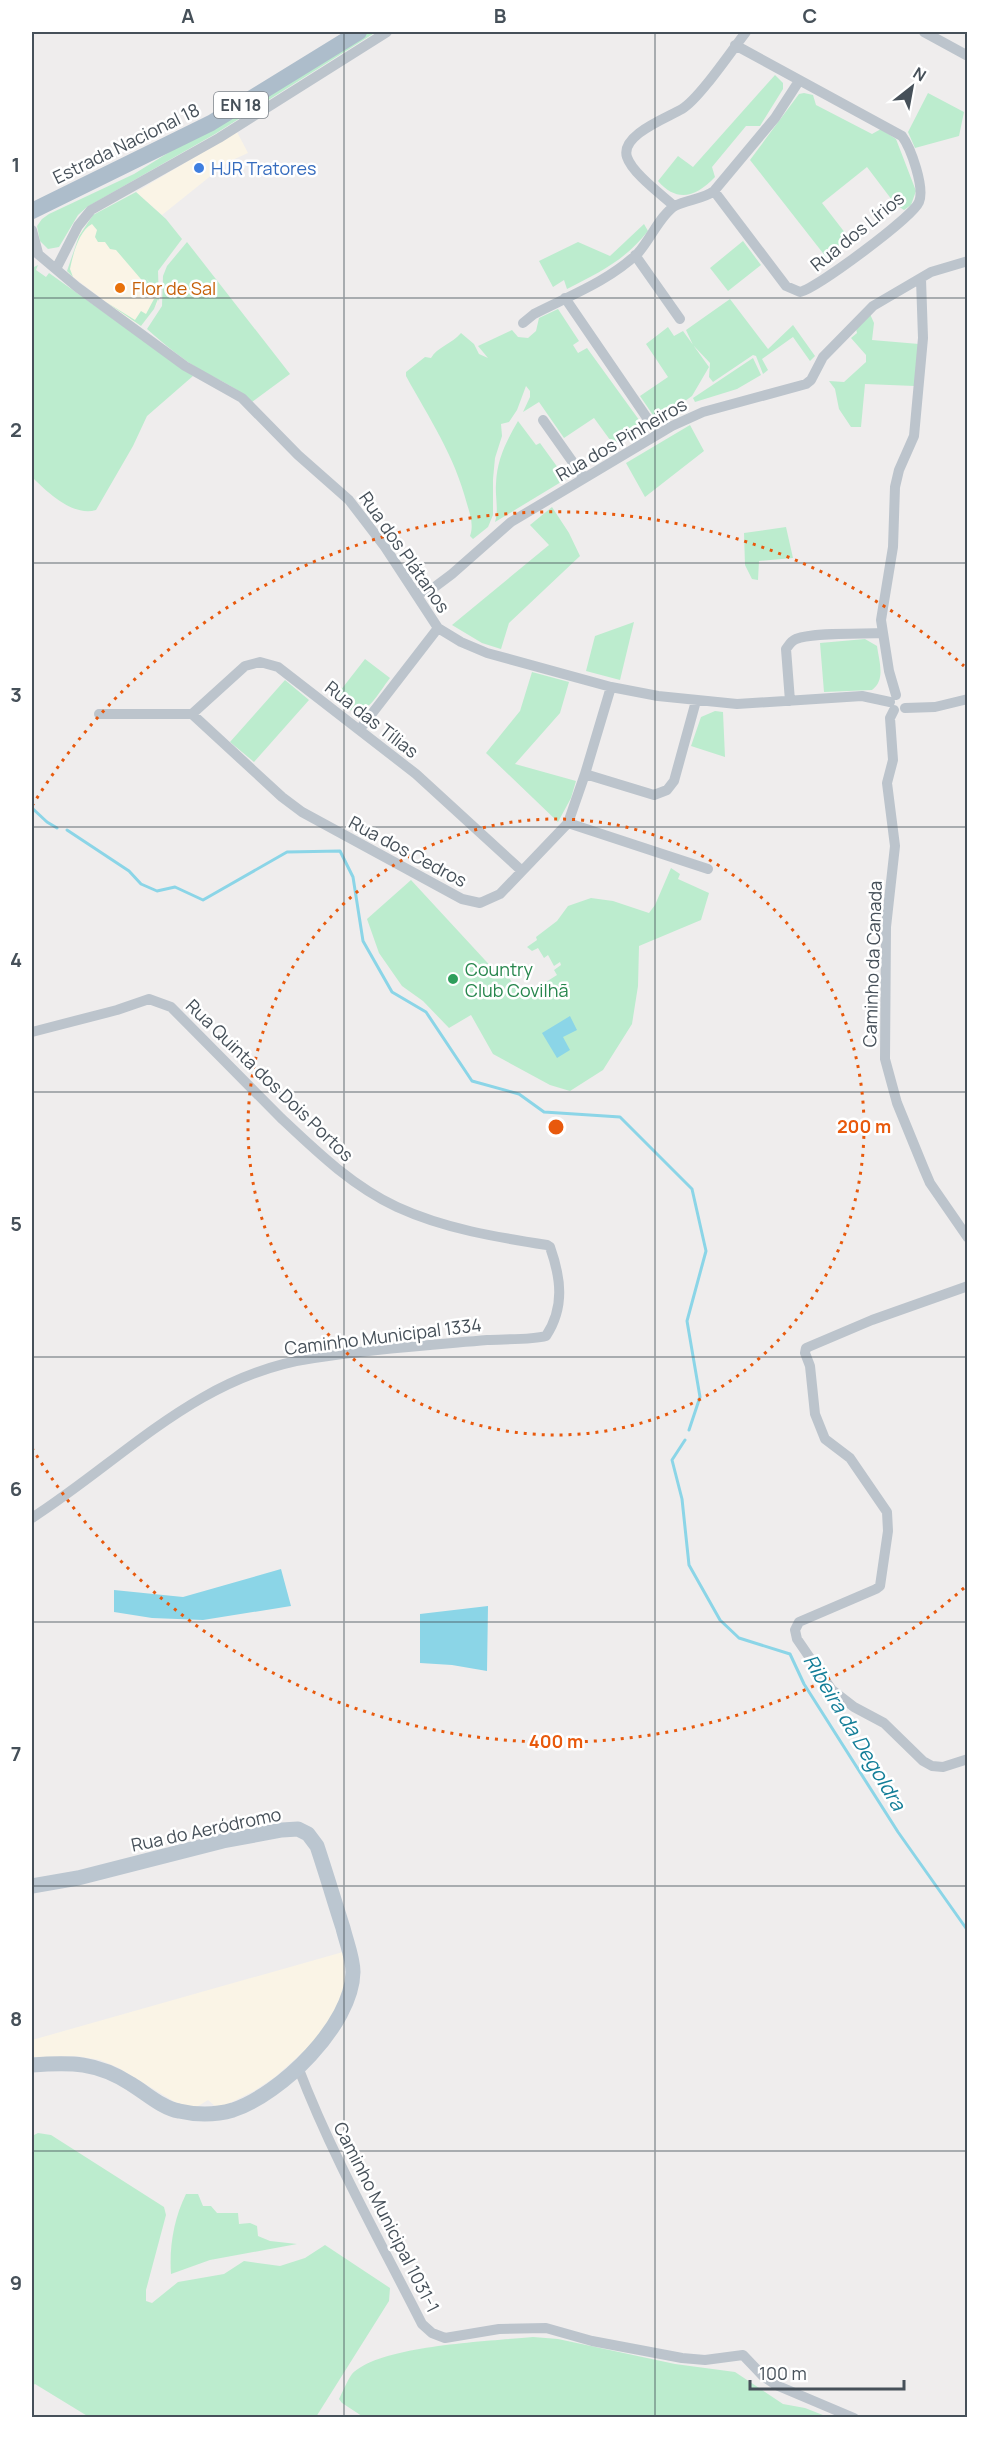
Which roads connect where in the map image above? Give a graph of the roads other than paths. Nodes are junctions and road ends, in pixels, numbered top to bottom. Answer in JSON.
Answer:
{"nodes":[{"id":1,"x":359,"y":32,"type":"edge"},
{"id":2,"x":387,"y":32,"type":"edge"},
{"id":3,"x":746,"y":32,"type":"edge"},
{"id":4,"x":924,"y":32,"type":"edge"},
{"id":5,"x":735,"y":45,"type":"junction"},
{"id":6,"x":968,"y":56,"type":"edge"},
{"id":7,"x":799,"y":81,"type":"junction"},
{"id":8,"x":714,"y":191,"type":"junction"},
{"id":9,"x":674,"y":206,"type":"junction"},
{"id":10,"x":32,"y":211,"type":"edge"},
{"id":11,"x":32,"y":230,"type":"edge"},
{"id":12,"x":35,"y":251,"type":"edge"},
{"id":13,"x":635,"y":255,"type":"junction"},
{"id":14,"x":968,"y":261,"type":"edge"},
{"id":15,"x":56,"y":269,"type":"junction"},
{"id":16,"x":921,"y":279,"type":"junction"},
{"id":17,"x":565,"y":298,"type":"junction"},
{"id":18,"x":680,"y":319,"type":"dead end"},
{"id":19,"x":524,"y":323,"type":"dead end"},
{"id":20,"x":543,"y":420,"type":"dead end"},
{"id":21,"x":658,"y":434,"type":"junction"},
{"id":22,"x":584,"y":478,"type":"junction"},
{"id":23,"x":416,"y":594,"type":"junction"},
{"id":24,"x":438,"y":628,"type":"junction"},
{"id":25,"x":883,"y":633,"type":"junction"},
{"id":26,"x":611,"y":687,"type":"junction"},
{"id":27,"x":968,"y":699,"type":"edge"},
{"id":28,"x":696,"y":701,"type":"junction"},
{"id":29,"x":790,"y":701,"type":"junction"},
{"id":30,"x":893,"y":703,"type":"junction"},
{"id":31,"x":99,"y":714,"type":"dead end"},
{"id":32,"x":192,"y":714,"type":"junction"},
{"id":33,"x":360,"y":729,"type":"junction"},
{"id":34,"x":585,"y":774,"type":"junction"},
{"id":35,"x":568,"y":824,"type":"junction"},
{"id":36,"x":708,"y":869,"type":"dead end"},
{"id":37,"x":522,"y":871,"type":"junction"},
{"id":38,"x":32,"y":1032,"type":"edge"},
{"id":39,"x":968,"y":1238,"type":"edge"},
{"id":40,"x":550,"y":1247,"type":"joint"},
{"id":41,"x":968,"y":1286,"type":"edge"},
{"id":42,"x":32,"y":1518,"type":"edge"},
{"id":43,"x":968,"y":1759,"type":"edge"},
{"id":44,"x":32,"y":1886,"type":"edge"},
{"id":45,"x":32,"y":2065,"type":"edge"},
{"id":46,"x":298,"y":2067,"type":"junction"},
{"id":47,"x":854,"y":2418,"type":"edge"}],
"edges":[{"from":1,"to":10,"type":"main road","name":"Estrada Nacional 18","number":"EN 18"},
{"from":2,"to":15,"type":"street"},
{"from":3,"to":5,"type":"street"},
{"from":4,"to":6,"type":"street"},
{"from":5,"to":7,"type":"street","name":"Rua dos Lírios"},
{"from":5,"to":9,"type":"street"},
{"from":7,"to":8,"type":"street"},
{"from":7,"to":8,"type":"street","name":"Rua dos Lírios"},
{"from":8,"to":9,"type":"street"},
{"from":9,"to":13,"type":"street"},
{"from":11,"to":12,"type":"street","name":"Rua dos Plátanos"},
{"from":12,"to":15,"type":"street","name":"Rua dos Plátanos"},
{"from":13,"to":17,"type":"street"},
{"from":13,"to":18,"type":"street"},
{"from":14,"to":16,"type":"street","name":"Rua dos Pinheiros"},
{"from":15,"to":23,"type":"street","name":"Rua dos Plátanos"},
{"from":16,"to":21,"type":"street","name":"Rua dos Pinheiros"},
{"from":16,"to":25,"type":"street","name":"Caminho da Canada"},
{"from":17,"to":19,"type":"street"},
{"from":17,"to":21,"type":"street"},
{"from":20,"to":22,"type":"street"},
{"from":21,"to":22,"type":"street","name":"Rua dos Pinheiros"},
{"from":22,"to":23,"type":"street","name":"Rua dos Pinheiros"},
{"from":23,"to":24,"type":"street","name":"Rua dos Plátanos"},
{"from":24,"to":26,"type":"street","name":"Rua dos Plátanos"},
{"from":24,"to":33,"type":"street"},
{"from":25,"to":29,"type":"street"},
{"from":25,"to":30,"type":"street","name":"Caminho da Canada"},
{"from":26,"to":28,"type":"street","name":"Rua dos Plátanos"},
{"from":26,"to":34,"type":"street","name":"Rua dos Cedros"},
{"from":27,"to":30,"type":"street"},
{"from":28,"to":29,"type":"street","name":"Rua dos Plátanos"},
{"from":28,"to":34,"type":"street"},
{"from":29,"to":30,"type":"street","name":"Rua dos Plátanos"},
{"from":30,"to":39,"type":"street","name":"Caminho da Canada"},
{"from":31,"to":32,"type":"street"},
{"from":32,"to":33,"type":"street","name":"Rua das Tílias"},
{"from":32,"to":37,"type":"street","name":"Rua dos Cedros"},
{"from":33,"to":37,"type":"street","name":"Rua das Tílias"},
{"from":34,"to":35,"type":"street","name":"Rua dos Cedros"},
{"from":35,"to":36,"type":"street"},
{"from":35,"to":37,"type":"street","name":"Rua dos Cedros"},
{"from":38,"to":40,"type":"street","name":"Rua Quinta dos Dois Portos"},
{"from":40,"to":42,"type":"street","name":"Caminho Municipal 1334"},
{"from":41,"to":43,"type":"street"},
{"from":44,"to":46,"type":"main road","name":"Rua do Aeródromo"},
{"from":45,"to":46,"type":"main road","name":"Rua do Aeródromo"},
{"from":46,"to":47,"type":"street","name":"Caminho Municipal 1031-1"}]}
